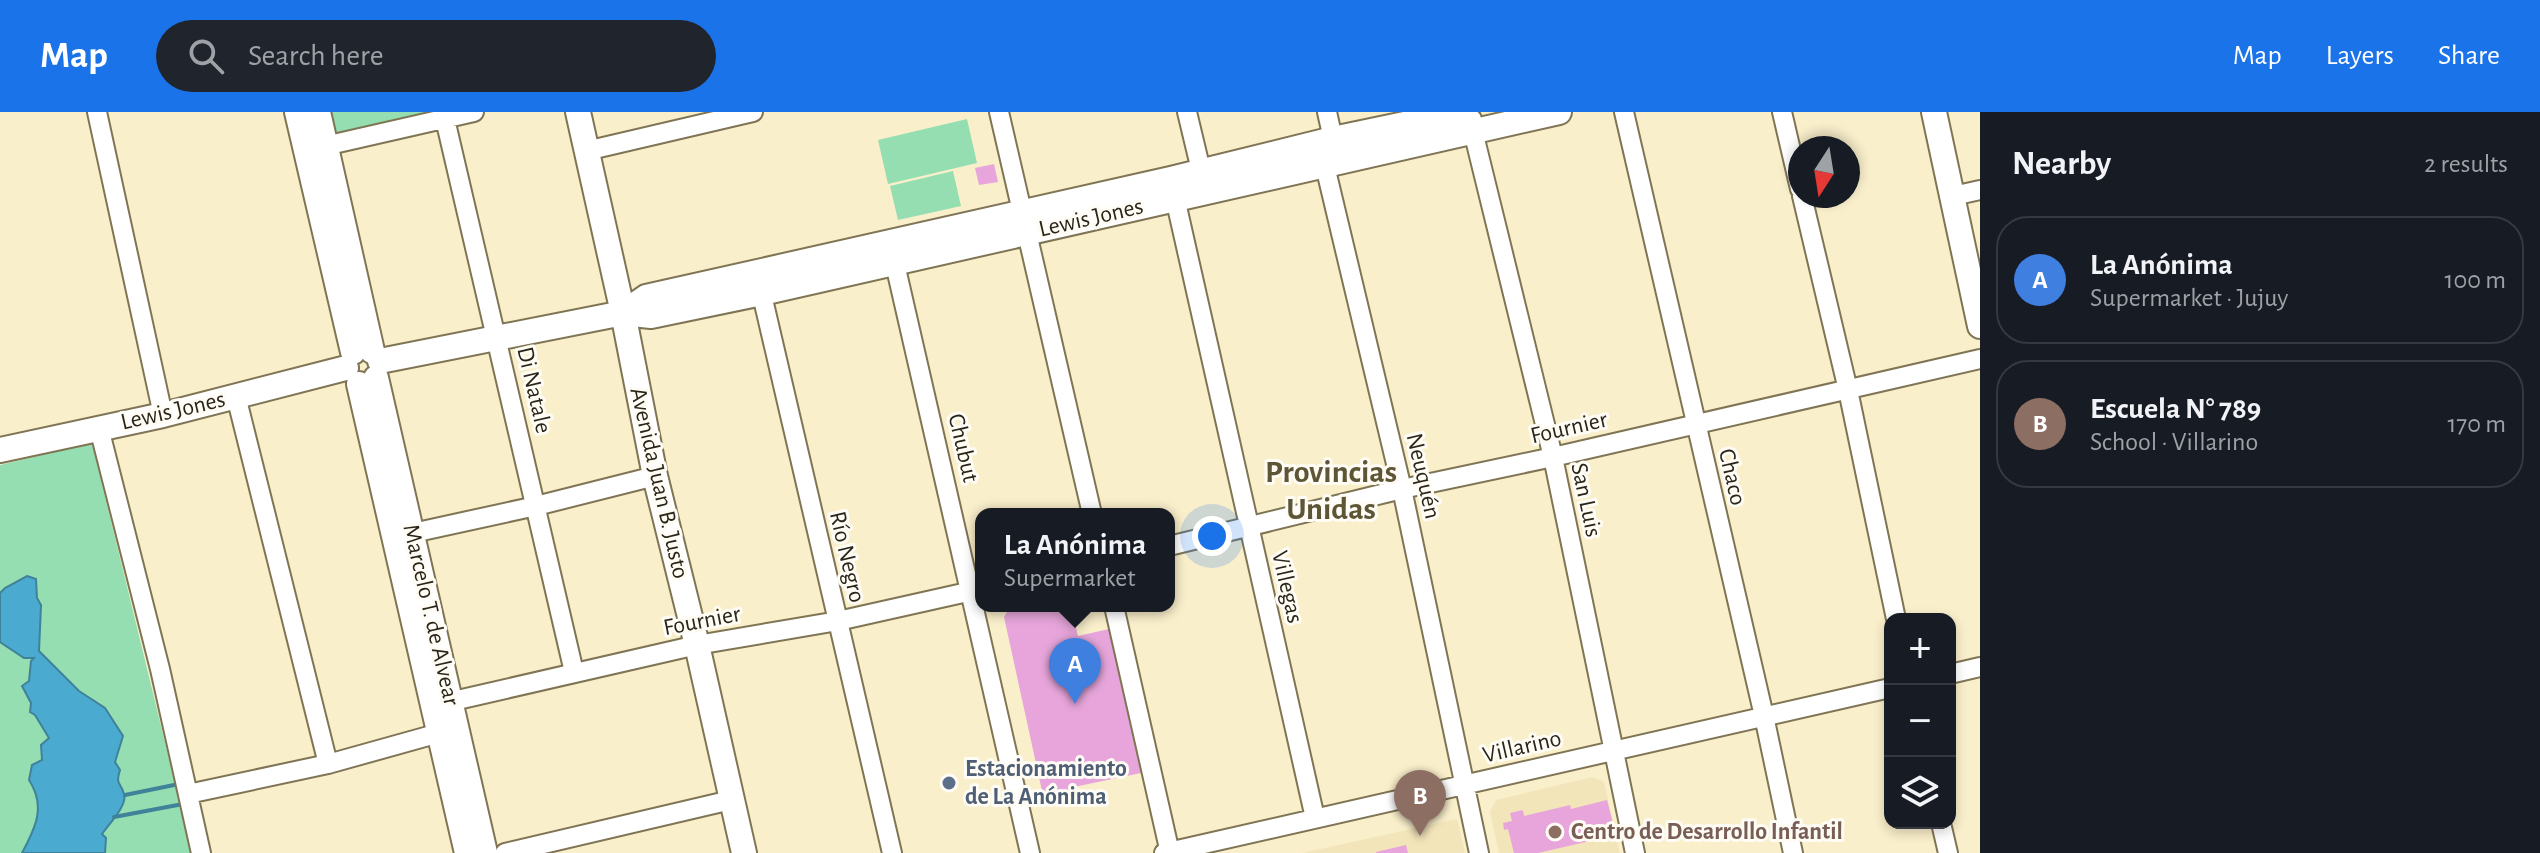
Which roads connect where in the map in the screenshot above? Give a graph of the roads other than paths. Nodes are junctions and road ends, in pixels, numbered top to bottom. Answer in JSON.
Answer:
{"nodes":[{"id":1,"x":97,"y":112,"type":"edge"},
{"id":2,"x":297,"y":112,"type":"edge"},
{"id":3,"x":318,"y":112,"type":"edge"},
{"id":4,"x":474,"y":112,"type":"edge"},
{"id":5,"x":578,"y":112,"type":"edge"},
{"id":6,"x":753,"y":112,"type":"edge"},
{"id":7,"x":999,"y":112,"type":"edge"},
{"id":8,"x":1187,"y":112,"type":"edge"},
{"id":9,"x":1327,"y":112,"type":"edge"},
{"id":10,"x":1559,"y":112,"type":"edge"},
{"id":11,"x":1624,"y":112,"type":"edge"},
{"id":12,"x":1782,"y":112,"type":"edge"},
{"id":13,"x":1934,"y":112,"type":"edge"},
{"id":14,"x":1469,"y":118,"type":"edge"},
{"id":15,"x":445,"y":119,"type":"junction"},
{"id":16,"x":1788,"y":138,"type":"edge"},
{"id":17,"x":1333,"y":139,"type":"junction"},
{"id":18,"x":316,"y":148,"type":"junction"},
{"id":19,"x":586,"y":151,"type":"junction"},
{"id":20,"x":1325,"y":166,"type":"junction"},
{"id":21,"x":1203,"y":181,"type":"junction"},
{"id":22,"x":1173,"y":188,"type":"junction"},
{"id":23,"x":1980,"y":190,"type":"edge"},
{"id":24,"x":1953,"y":196,"type":"junction"},
{"id":25,"x":1805,"y":208,"type":"edge"},
{"id":26,"x":1024,"y":222,"type":"junction"},
{"id":27,"x":892,"y":252,"type":"junction"},
{"id":28,"x":759,"y":282,"type":"junction"},
{"id":29,"x":623,"y":313,"type":"junction"},
{"id":30,"x":1980,"y":326,"type":"edge"},
{"id":31,"x":497,"y":338,"type":"junction"},
{"id":32,"x":1980,"y":359,"type":"edge"},
{"id":33,"x":364,"y":366,"type":"junction"},
{"id":34,"x":1848,"y":390,"type":"junction"},
{"id":35,"x":236,"y":396,"type":"junction"},
{"id":36,"x":163,"y":415,"type":"junction"},
{"id":37,"x":1694,"y":424,"type":"junction"},
{"id":38,"x":99,"y":428,"type":"junction"},
{"id":39,"x":0,"y":450,"type":"edge"},
{"id":40,"x":1553,"y":457,"type":"junction"},
{"id":41,"x":655,"y":476,"type":"junction"},
{"id":42,"x":1402,"y":489,"type":"junction"},
{"id":43,"x":536,"y":506,"type":"junction"},
{"id":44,"x":1091,"y":508,"type":"edge"},
{"id":45,"x":1249,"y":526,"type":"junction"},
{"id":46,"x":404,"y":534,"type":"junction"},
{"id":47,"x":1175,"y":544,"type":"edge"},
{"id":48,"x":975,"y":586,"type":"edge"},
{"id":49,"x":975,"y":590,"type":"edge"},
{"id":50,"x":981,"y":612,"type":"edge"},
{"id":51,"x":1115,"y":612,"type":"edge"},
{"id":52,"x":1895,"y":613,"type":"edge"},
{"id":53,"x":838,"y":621,"type":"junction"},
{"id":54,"x":697,"y":645,"type":"junction"},
{"id":55,"x":1980,"y":667,"type":"edge"},
{"id":56,"x":574,"y":672,"type":"junction"},
{"id":57,"x":1956,"y":673,"type":"edge"},
{"id":58,"x":1884,"y":689,"type":"edge"},
{"id":59,"x":442,"y":704,"type":"junction"},
{"id":60,"x":1764,"y":716,"type":"junction"},
{"id":61,"x":449,"y":730,"type":"junction"},
{"id":62,"x":1612,"y":751,"type":"junction"},
{"id":63,"x":328,"y":764,"type":"junction"},
{"id":64,"x":1464,"y":785,"type":"junction"},
{"id":65,"x":188,"y":794,"type":"junction"},
{"id":66,"x":731,"y":800,"type":"junction"},
{"id":67,"x":1315,"y":818,"type":"junction"},
{"id":68,"x":1942,"y":829,"type":"edge"},
{"id":69,"x":201,"y":853,"type":"edge"},
{"id":70,"x":467,"y":853,"type":"edge"},
{"id":71,"x":485,"y":853,"type":"edge"},
{"id":72,"x":505,"y":853,"type":"edge"},
{"id":73,"x":744,"y":853,"type":"edge"},
{"id":74,"x":892,"y":853,"type":"edge"},
{"id":75,"x":1030,"y":853,"type":"edge"},
{"id":76,"x":1168,"y":853,"type":"edge"},
{"id":77,"x":1479,"y":853,"type":"edge"},
{"id":78,"x":1635,"y":853,"type":"edge"},
{"id":79,"x":1793,"y":853,"type":"edge"},
{"id":80,"x":1948,"y":853,"type":"edge"}],
"edges":[{"from":1,"to":36,"type":"street"},
{"from":2,"to":18,"type":"main road","name":"Marcelo T. de Alvear"},
{"from":3,"to":18,"type":"main road","name":"Marcelo T. de Alvear"},
{"from":4,"to":15,"type":"street"},
{"from":5,"to":19,"type":"main road","name":"Avenida Juan B. Justo"},
{"from":6,"to":19,"type":"street"},
{"from":7,"to":26,"type":"street"},
{"from":8,"to":21,"type":"street"},
{"from":9,"to":17,"type":"street","name":"Neuquén"},
{"from":10,"to":14,"type":"main road","name":"Lewis Jones"},
{"from":11,"to":37,"type":"street","name":"Chaco"},
{"from":12,"to":16,"type":"street"},
{"from":13,"to":24,"type":"main road"},
{"from":14,"to":17,"type":"main road","name":"Lewis Jones"},
{"from":14,"to":20,"type":"main road","name":"Lewis Jones"},
{"from":14,"to":40,"type":"street","name":"San Luis"},
{"from":15,"to":18,"type":"street"},
{"from":15,"to":31,"type":"street","name":"Di Natale"},
{"from":17,"to":20,"type":"street","name":"Neuquén"},
{"from":17,"to":21,"type":"main road","name":"Lewis Jones"},
{"from":18,"to":33,"type":"main road","name":"Marcelo T. de Alvear"},
{"from":19,"to":29,"type":"main road","name":"Avenida Juan B. Justo"},
{"from":20,"to":21,"type":"main road","name":"Lewis Jones"},
{"from":20,"to":42,"type":"street","name":"Neuquén"},
{"from":21,"to":22,"type":"main road","name":"Lewis Jones"},
{"from":22,"to":26,"type":"main road","name":"Lewis Jones"},
{"from":22,"to":45,"type":"street","name":"Villegas"},
{"from":23,"to":24,"type":"street"},
{"from":24,"to":30,"type":"main road"},
{"from":25,"to":34,"type":"street"},
{"from":26,"to":27,"type":"main road","name":"Lewis Jones"},
{"from":26,"to":44,"type":"street"},
{"from":27,"to":28,"type":"main road","name":"Lewis Jones"},
{"from":27,"to":48,"type":"street","name":"Chubut"},
{"from":28,"to":29,"type":"main road","name":"Lewis Jones"},
{"from":28,"to":53,"type":"street","name":"Río Negro"},
{"from":29,"to":31,"type":"main road","name":"Lewis Jones"},
{"from":29,"to":41,"type":"main road","name":"Avenida Juan B. Justo"},
{"from":31,"to":33,"type":"main road","name":"Lewis Jones"},
{"from":31,"to":43,"type":"street","name":"Di Natale"},
{"from":32,"to":34,"type":"street","name":"Fournier"},
{"from":33,"to":35,"type":"main road","name":"Lewis Jones"},
{"from":33,"to":46,"type":"main road","name":"Marcelo T. de Alvear"},
{"from":34,"to":37,"type":"street","name":"Fournier"},
{"from":34,"to":52,"type":"street"},
{"from":35,"to":36,"type":"main road","name":"Lewis Jones"},
{"from":35,"to":63,"type":"street"},
{"from":36,"to":38,"type":"main road","name":"Lewis Jones"},
{"from":37,"to":40,"type":"street","name":"Fournier"},
{"from":37,"to":60,"type":"street","name":"Chaco"},
{"from":38,"to":39,"type":"main road","name":"Lewis Jones"},
{"from":38,"to":65,"type":"street"},
{"from":40,"to":42,"type":"street","name":"Fournier"},
{"from":40,"to":62,"type":"street","name":"San Luis"},
{"from":41,"to":43,"type":"street"},
{"from":41,"to":54,"type":"main road","name":"Avenida Juan B. Justo"},
{"from":42,"to":45,"type":"street","name":"Fournier"},
{"from":42,"to":64,"type":"street","name":"Neuquén"},
{"from":43,"to":46,"type":"street"},
{"from":43,"to":56,"type":"street","name":"Di Natale"},
{"from":45,"to":47,"type":"street","name":"Fournier"},
{"from":45,"to":67,"type":"street","name":"Villegas"},
{"from":46,"to":59,"type":"main road","name":"Marcelo T. de Alvear"},
{"from":49,"to":53,"type":"street","name":"Fournier"},
{"from":50,"to":75,"type":"street","name":"Chubut"},
{"from":51,"to":76,"type":"street"},
{"from":53,"to":54,"type":"street","name":"Fournier"},
{"from":53,"to":74,"type":"street","name":"Río Negro"},
{"from":54,"to":56,"type":"street","name":"Fournier"},
{"from":54,"to":66,"type":"main road","name":"Avenida Juan B. Justo"},
{"from":55,"to":57,"type":"street"},
{"from":56,"to":59,"type":"street","name":"Fournier"},
{"from":58,"to":60,"type":"street","name":"Villarino"},
{"from":59,"to":61,"type":"main road","name":"Marcelo T. de Alvear"},
{"from":60,"to":62,"type":"street","name":"Villarino"},
{"from":60,"to":79,"type":"street","name":"Chaco"},
{"from":61,"to":63,"type":"street"},
{"from":61,"to":70,"type":"main road","name":"Marcelo T. de Alvear"},
{"from":61,"to":71,"type":"main road","name":"Marcelo T. de Alvear"},
{"from":62,"to":64,"type":"street","name":"Villarino"},
{"from":62,"to":78,"type":"street","name":"San Luis"},
{"from":63,"to":65,"type":"street"},
{"from":64,"to":67,"type":"street","name":"Villarino"},
{"from":64,"to":77,"type":"street","name":"Neuquén"},
{"from":65,"to":69,"type":"street"},
{"from":66,"to":72,"type":"street"},
{"from":66,"to":73,"type":"main road","name":"Avenida Juan B. Justo"},
{"from":67,"to":76,"type":"street","name":"Villarino"},
{"from":68,"to":80,"type":"street"}]}
